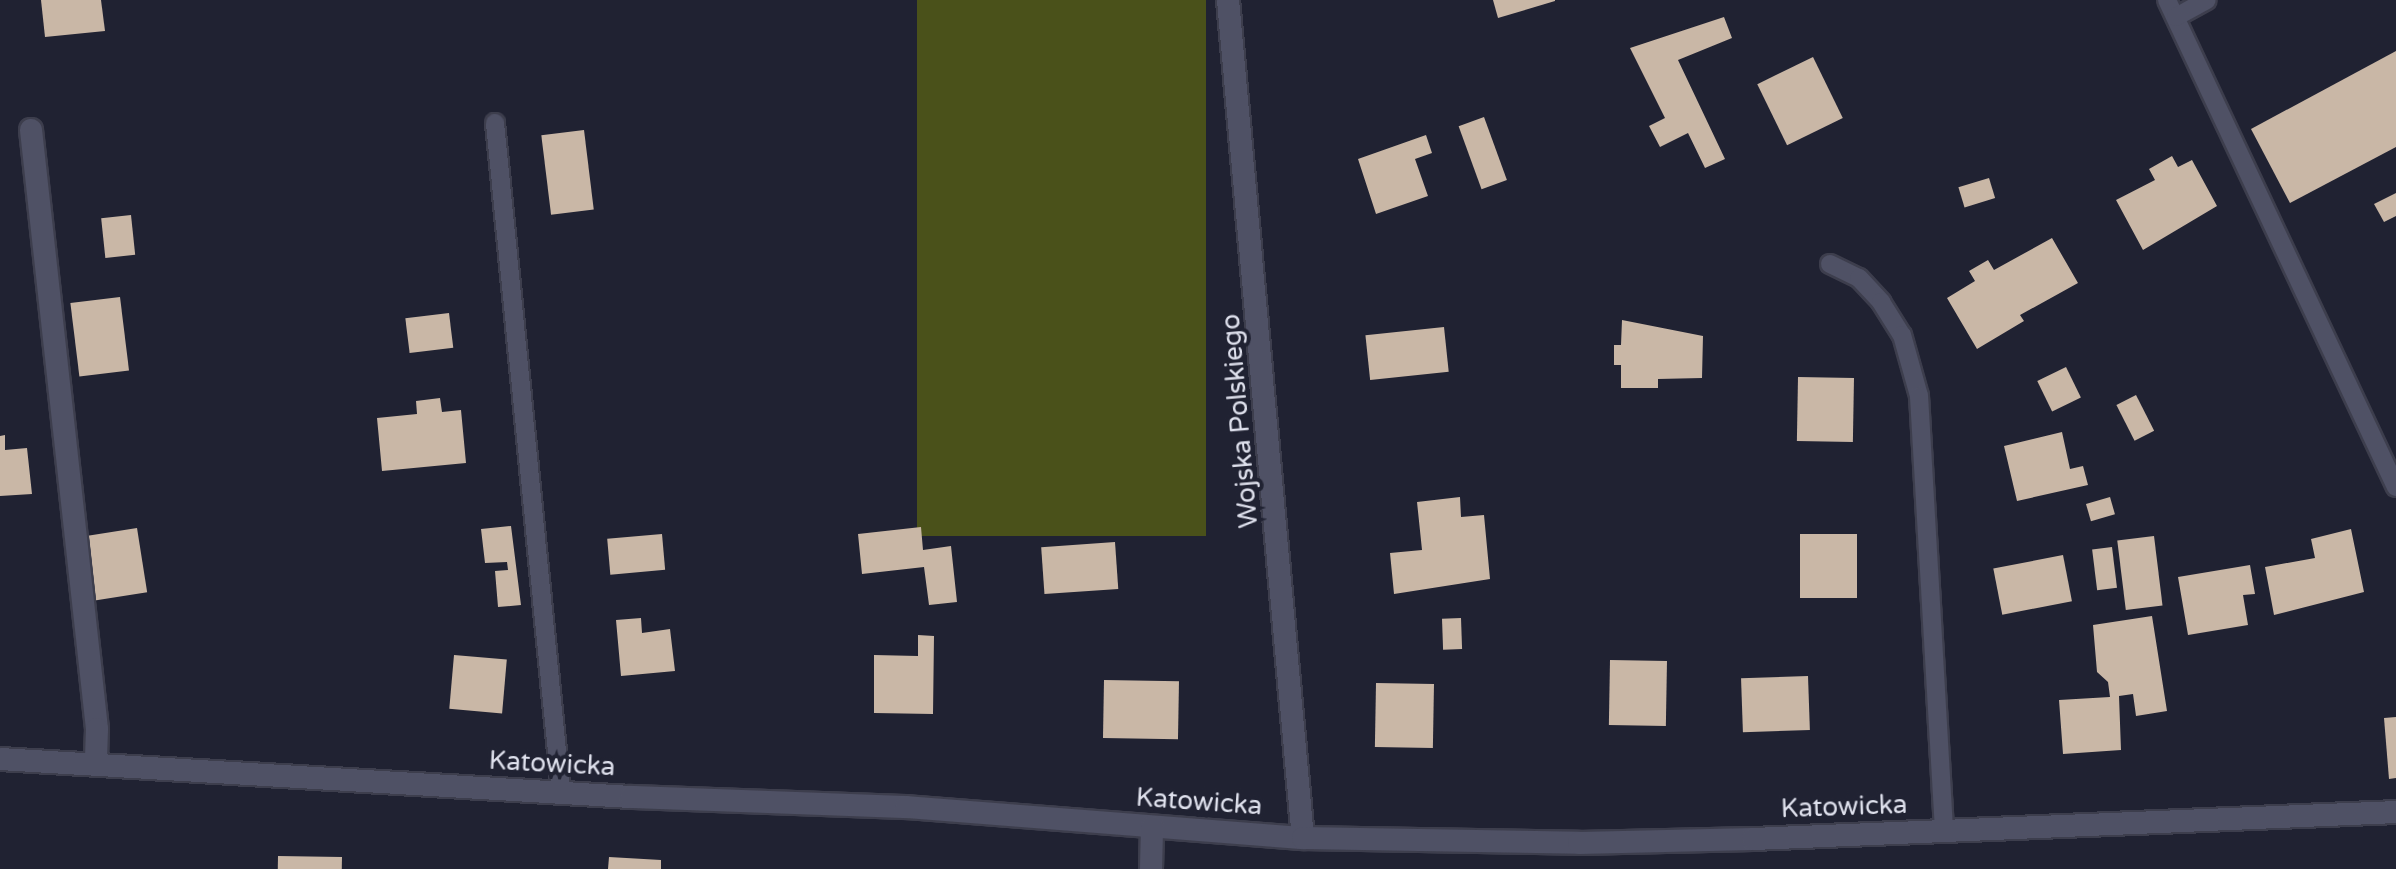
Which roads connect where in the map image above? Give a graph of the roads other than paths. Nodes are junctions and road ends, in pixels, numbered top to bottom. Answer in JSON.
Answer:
{"nodes":[{"id":1,"x":1228,"y":0,"type":"edge"},
{"id":2,"x":2207,"y":0,"type":"edge"},
{"id":3,"x":2171,"y":8,"type":"edge"},
{"id":4,"x":495,"y":123,"type":"dead end"},
{"id":5,"x":31,"y":130,"type":"dead end"},
{"id":6,"x":1830,"y":264,"type":"dead end"},
{"id":7,"x":2396,"y":487,"type":"edge"},
{"id":8,"x":0,"y":759,"type":"edge"},
{"id":9,"x":96,"y":764,"type":"junction"},
{"id":10,"x":561,"y":793,"type":"junction"},
{"id":11,"x":2396,"y":812,"type":"edge"},
{"id":12,"x":1152,"y":827,"type":"junction"},
{"id":13,"x":1944,"y":832,"type":"junction"},
{"id":14,"x":1303,"y":838,"type":"junction"},
{"id":15,"x":1151,"y":869,"type":"edge"}],
"edges":[{"from":1,"to":14,"type":"street","name":"Wojska Polskiego"},
{"from":2,"to":3,"type":"lane"},
{"from":3,"to":7,"type":"lane"},
{"from":4,"to":10,"type":"lane"},
{"from":5,"to":9,"type":"street"},
{"from":6,"to":13,"type":"lane"},
{"from":8,"to":9,"type":"street","name":"Katowicka"},
{"from":9,"to":10,"type":"street","name":"Katowicka"},
{"from":10,"to":12,"type":"street","name":"Katowicka"},
{"from":11,"to":13,"type":"street","name":"Katowicka"},
{"from":12,"to":14,"type":"street","name":"Katowicka"},
{"from":12,"to":15,"type":"street"},
{"from":13,"to":14,"type":"street","name":"Katowicka"}]}
